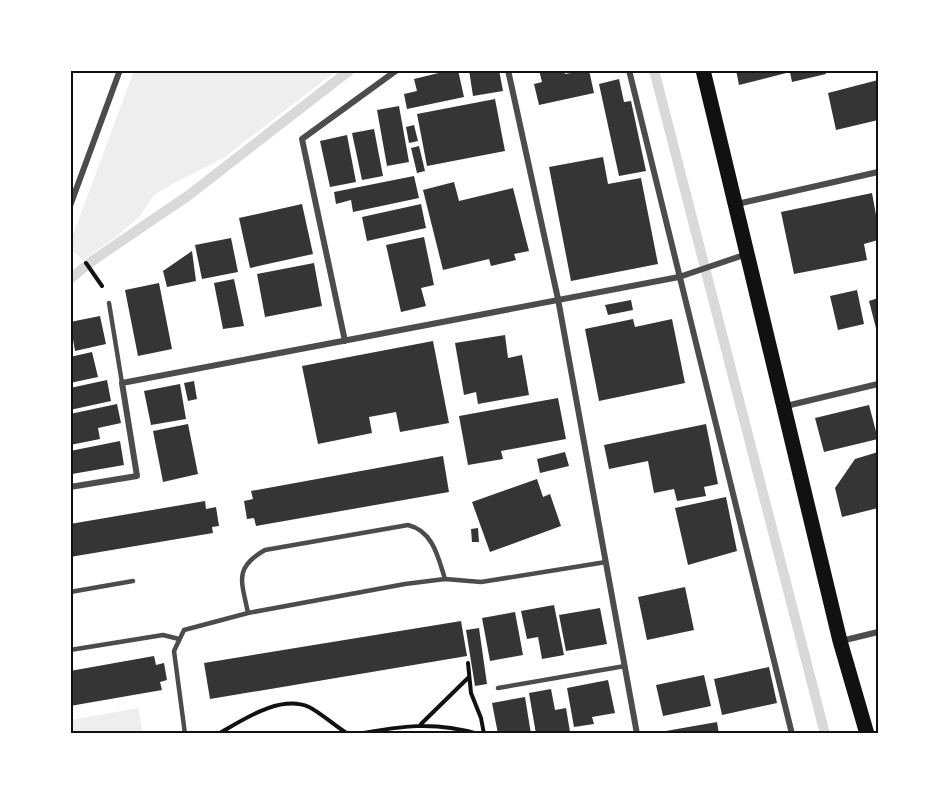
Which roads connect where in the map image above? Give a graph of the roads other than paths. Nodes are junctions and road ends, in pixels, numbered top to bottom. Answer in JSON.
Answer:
{"nodes":[{"id":1,"x":120,"y":70,"type":"edge"},
{"id":2,"x":397,"y":70,"type":"edge"},
{"id":3,"x":508,"y":70,"type":"edge"},
{"id":4,"x":629,"y":70,"type":"edge"},
{"id":5,"x":703,"y":70,"type":"edge"},
{"id":6,"x":879,"y":172,"type":"edge"},
{"id":7,"x":736,"y":204,"type":"junction"},
{"id":8,"x":70,"y":206,"type":"edge"},
{"id":9,"x":749,"y":254,"type":"junction"},
{"id":10,"x":680,"y":277,"type":"junction"},
{"id":11,"x":558,"y":299,"type":"junction"},
{"id":12,"x":109,"y":303,"type":"dead end"},
{"id":13,"x":345,"y":341,"type":"junction"},
{"id":14,"x":122,"y":383,"type":"junction"},
{"id":15,"x":879,"y":384,"type":"edge"},
{"id":16,"x":782,"y":406,"type":"junction"},
{"id":17,"x":70,"y":487,"type":"edge"},
{"id":18,"x":606,"y":562,"type":"junction"},
{"id":19,"x":445,"y":579,"type":"junction"},
{"id":20,"x":133,"y":582,"type":"dead end"},
{"id":21,"x":70,"y":592,"type":"edge"},
{"id":22,"x":248,"y":613,"type":"junction"},
{"id":23,"x":879,"y":632,"type":"edge"},
{"id":24,"x":179,"y":639,"type":"junction"},
{"id":25,"x":840,"y":641,"type":"junction"},
{"id":26,"x":70,"y":650,"type":"edge"},
{"id":27,"x":625,"y":666,"type":"junction"},
{"id":28,"x":498,"y":688,"type":"dead end"},
{"id":29,"x":185,"y":734,"type":"edge"},
{"id":30,"x":637,"y":734,"type":"edge"},
{"id":31,"x":792,"y":734,"type":"edge"},
{"id":32,"x":867,"y":734,"type":"edge"}],
"edges":[{"from":1,"to":8,"type":"street"},
{"from":2,"to":13,"type":"street"},
{"from":3,"to":11,"type":"street"},
{"from":4,"to":10,"type":"street"},
{"from":5,"to":7,"type":"main road"},
{"from":6,"to":7,"type":"street"},
{"from":7,"to":9,"type":"main road"},
{"from":9,"to":10,"type":"street"},
{"from":9,"to":16,"type":"main road"},
{"from":10,"to":11,"type":"street"},
{"from":10,"to":31,"type":"street"},
{"from":11,"to":13,"type":"street"},
{"from":11,"to":18,"type":"street"},
{"from":12,"to":14,"type":"lane"},
{"from":13,"to":14,"type":"street"},
{"from":14,"to":17,"type":"street"},
{"from":15,"to":16,"type":"street"},
{"from":16,"to":25,"type":"main road"},
{"from":18,"to":19,"type":"lane"},
{"from":18,"to":27,"type":"street"},
{"from":19,"to":22,"type":"lane"},
{"from":19,"to":22,"type":"lane"},
{"from":20,"to":21,"type":"lane"},
{"from":22,"to":24,"type":"lane"},
{"from":23,"to":25,"type":"street"},
{"from":24,"to":26,"type":"lane"},
{"from":24,"to":29,"type":"lane"},
{"from":25,"to":32,"type":"main road"},
{"from":27,"to":28,"type":"lane"},
{"from":27,"to":30,"type":"street"}]}
